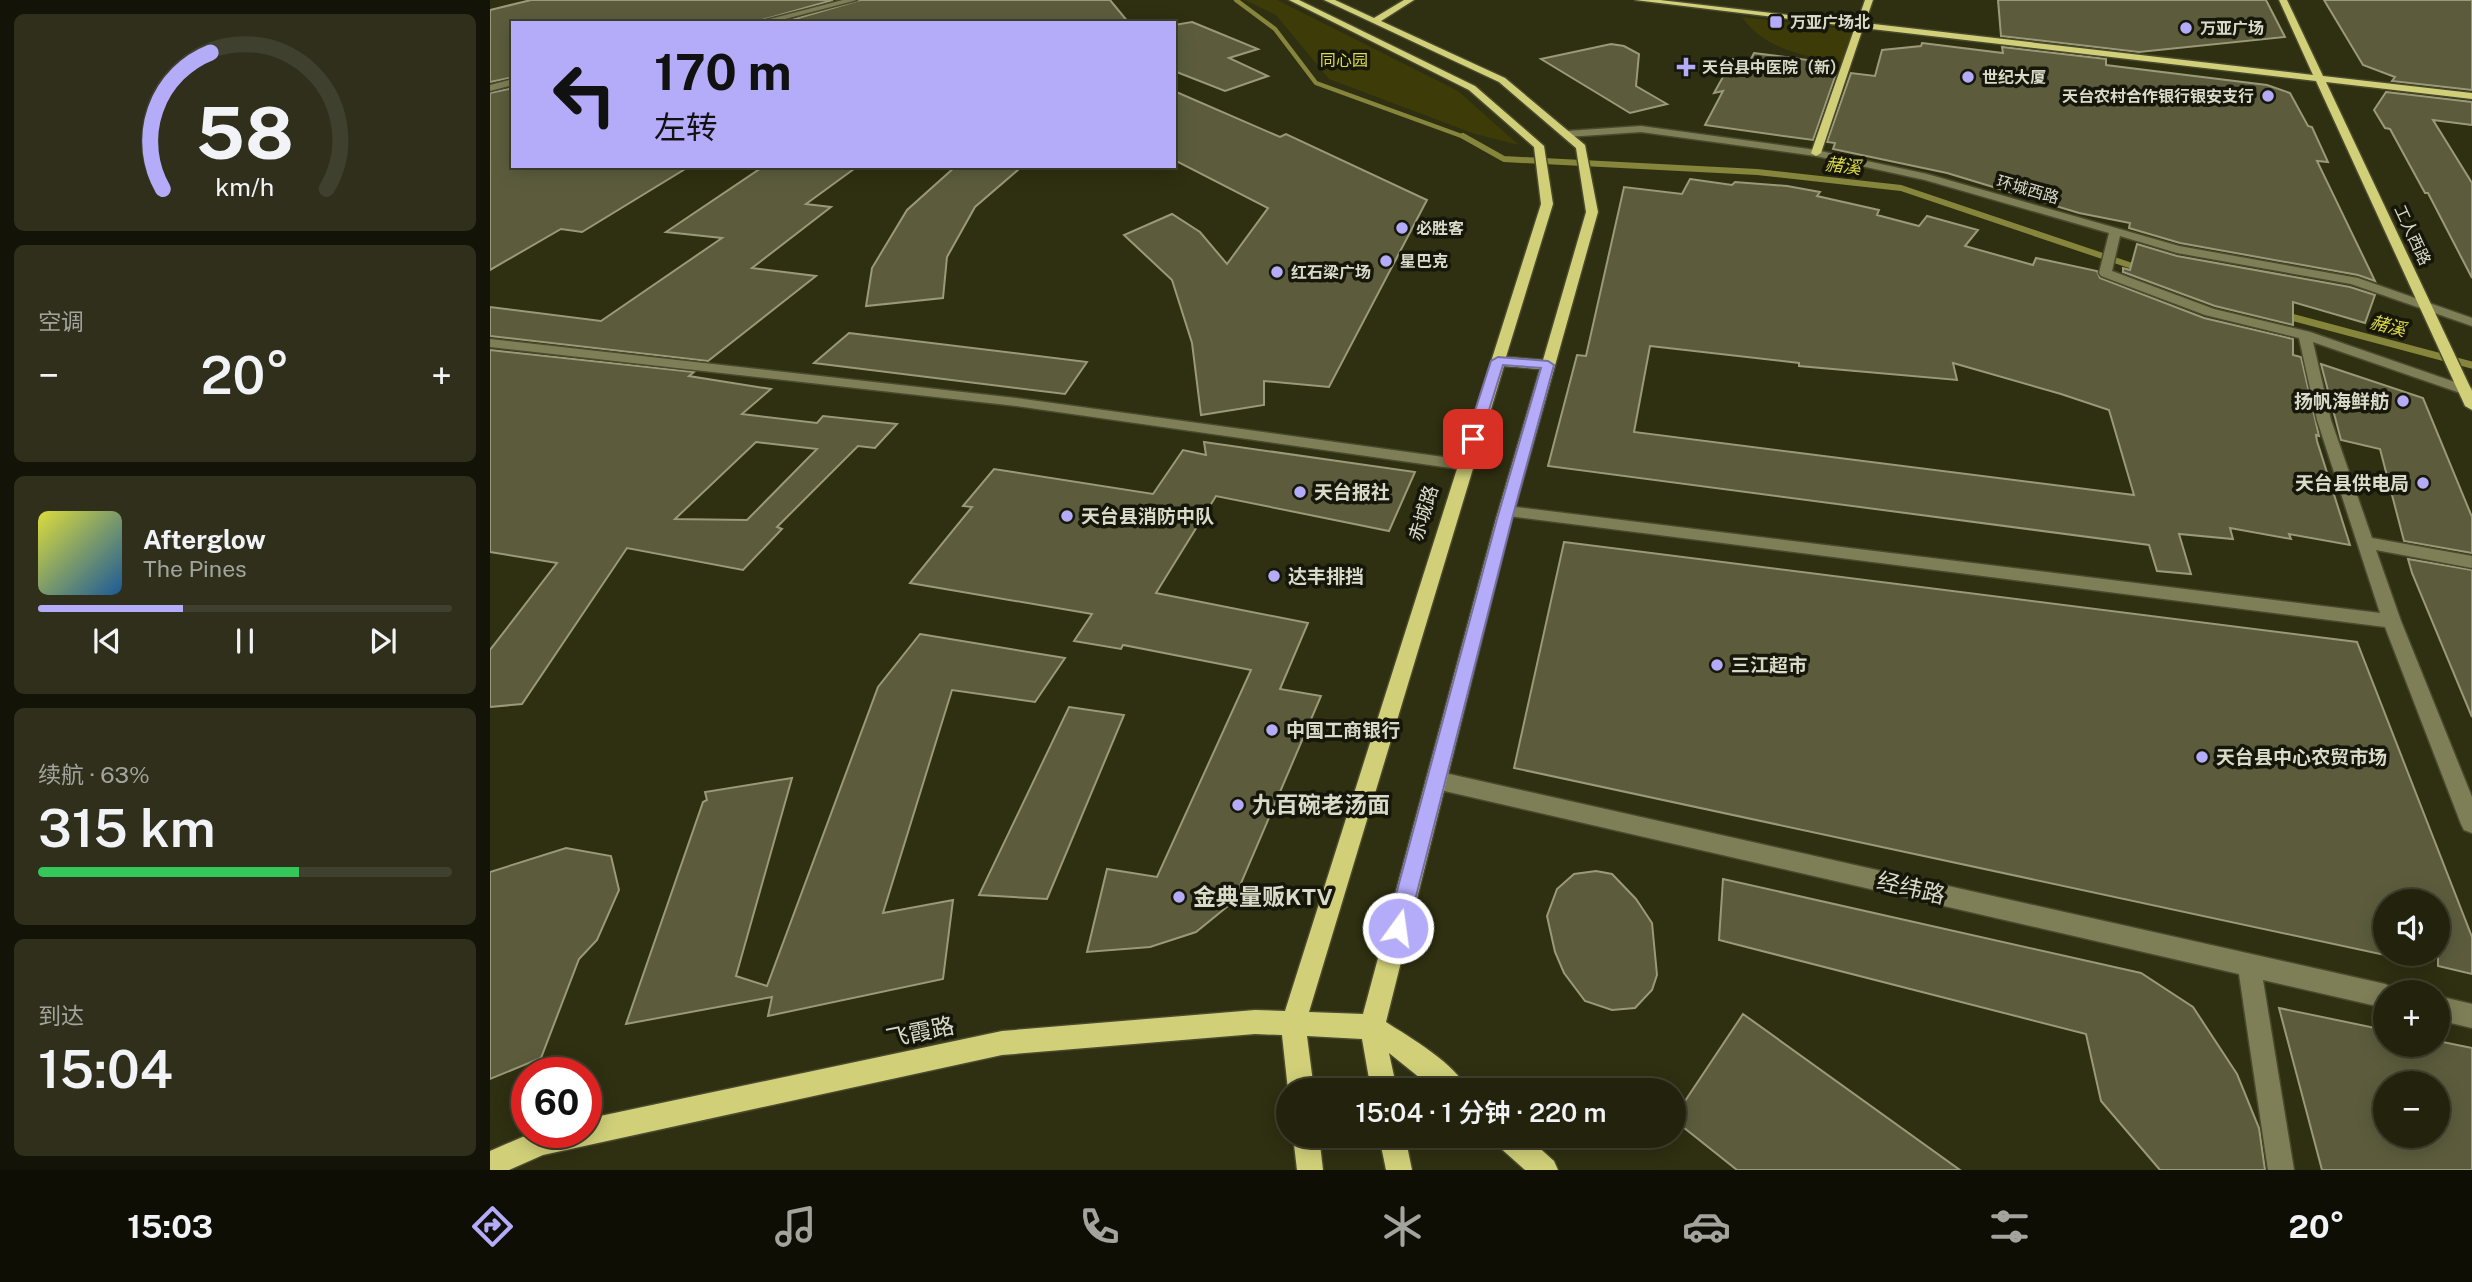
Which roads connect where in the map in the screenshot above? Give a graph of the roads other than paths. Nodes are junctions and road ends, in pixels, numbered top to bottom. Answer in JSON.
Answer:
{"nodes":[{"id":1,"x":853,"y":0,"type":"edge"},
{"id":2,"x":1293,"y":0,"type":"edge"},
{"id":3,"x":1328,"y":0,"type":"edge"},
{"id":4,"x":1410,"y":0,"type":"edge"},
{"id":5,"x":1639,"y":0,"type":"edge"},
{"id":6,"x":1869,"y":0,"type":"edge"},
{"id":7,"x":2283,"y":0,"type":"edge"},
{"id":8,"x":766,"y":21,"type":"edge"},
{"id":9,"x":1373,"y":22,"type":"junction"},
{"id":10,"x":1860,"y":26,"type":"junction"},
{"id":11,"x":2322,"y":79,"type":"junction"},
{"id":12,"x":511,"y":83,"type":"edge"},
{"id":13,"x":490,"y":88,"type":"edge"},
{"id":14,"x":2472,"y":96,"type":"edge"},
{"id":15,"x":1567,"y":134,"type":"junction"},
{"id":16,"x":1816,"y":153,"type":"junction"},
{"id":17,"x":2115,"y":233,"type":"junction"},
{"id":18,"x":2426,"y":306,"type":"junction"},
{"id":19,"x":2472,"y":322,"type":"edge"},
{"id":20,"x":2305,"y":335,"type":"junction"},
{"id":21,"x":490,"y":343,"type":"edge"},
{"id":22,"x":1498,"y":361,"type":"junction"},
{"id":23,"x":1548,"y":365,"type":"junction"},
{"id":24,"x":2469,"y":392,"type":"edge"},
{"id":25,"x":2472,"y":406,"type":"edge"},
{"id":26,"x":1465,"y":465,"type":"junction"},
{"id":27,"x":1507,"y":511,"type":"junction"},
{"id":28,"x":2365,"y":542,"type":"junction"},
{"id":29,"x":2472,"y":562,"type":"edge"},
{"id":30,"x":2392,"y":621,"type":"junction"},
{"id":31,"x":1436,"y":780,"type":"junction"},
{"id":32,"x":2472,"y":824,"type":"edge"},
{"id":33,"x":2249,"y":965,"type":"junction"},
{"id":34,"x":2373,"y":993,"type":"edge"},
{"id":35,"x":2450,"y":1011,"type":"edge"},
{"id":36,"x":2472,"y":1016,"type":"edge"},
{"id":37,"x":1293,"y":1023,"type":"junction"},
{"id":38,"x":1372,"y":1027,"type":"junction"},
{"id":39,"x":1300,"y":1078,"type":"edge"},
{"id":40,"x":1382,"y":1078,"type":"edge"},
{"id":41,"x":1440,"y":1078,"type":"edge"},
{"id":42,"x":1307,"y":1148,"type":"edge"},
{"id":43,"x":1394,"y":1148,"type":"edge"},
{"id":44,"x":1520,"y":1148,"type":"edge"},
{"id":45,"x":490,"y":1165,"type":"edge"},
{"id":46,"x":1310,"y":1170,"type":"edge"},
{"id":47,"x":1399,"y":1170,"type":"edge"},
{"id":48,"x":1545,"y":1170,"type":"edge"},
{"id":49,"x":2281,"y":1170,"type":"edge"}],
"edges":[{"from":1,"to":8,"type":"street"},
{"from":2,"to":22,"type":"main road","name":"赤城路"},
{"from":3,"to":9,"type":"main road"},
{"from":4,"to":9,"type":"main road"},
{"from":5,"to":10,"type":"main road"},
{"from":6,"to":10,"type":"main road"},
{"from":7,"to":11,"type":"main road","name":"工人西路"},
{"from":9,"to":15,"type":"main road"},
{"from":10,"to":11,"type":"main road"},
{"from":10,"to":16,"type":"main road"},
{"from":11,"to":14,"type":"main road"},
{"from":11,"to":18,"type":"main road","name":"工人西路"},
{"from":12,"to":13,"type":"street"},
{"from":15,"to":16,"type":"street","name":"环城西路"},
{"from":15,"to":23,"type":"main road"},
{"from":16,"to":17,"type":"street","name":"环城西路"},
{"from":17,"to":18,"type":"street","name":"环城西路"},
{"from":17,"to":20,"type":"street"},
{"from":18,"to":19,"type":"street","name":"环城西路"},
{"from":18,"to":24,"type":"main road","name":"工人西路"},
{"from":20,"to":24,"type":"street"},
{"from":20,"to":28,"type":"street"},
{"from":21,"to":26,"type":"street"},
{"from":22,"to":23,"type":"main road"},
{"from":22,"to":26,"type":"main road","name":"赤城路"},
{"from":23,"to":27,"type":"main road"},
{"from":24,"to":25,"type":"main road","name":"工人西路"},
{"from":26,"to":37,"type":"main road","name":"赤城路"},
{"from":27,"to":30,"type":"street"},
{"from":27,"to":31,"type":"main road"},
{"from":28,"to":29,"type":"street"},
{"from":28,"to":30,"type":"street"},
{"from":30,"to":32,"type":"street"},
{"from":31,"to":33,"type":"street","name":"经纬路"},
{"from":31,"to":38,"type":"main road"},
{"from":33,"to":34,"type":"street","name":"经纬路"},
{"from":33,"to":49,"type":"street"},
{"from":35,"to":36,"type":"street"},
{"from":37,"to":38,"type":"main road","name":"飞霞路"},
{"from":37,"to":39,"type":"main road","name":"赤城路"},
{"from":37,"to":45,"type":"main road","name":"飞霞路"},
{"from":38,"to":40,"type":"main road"},
{"from":38,"to":41,"type":"main road"},
{"from":42,"to":46,"type":"main road"},
{"from":43,"to":47,"type":"main road"},
{"from":44,"to":48,"type":"main road"}]}
